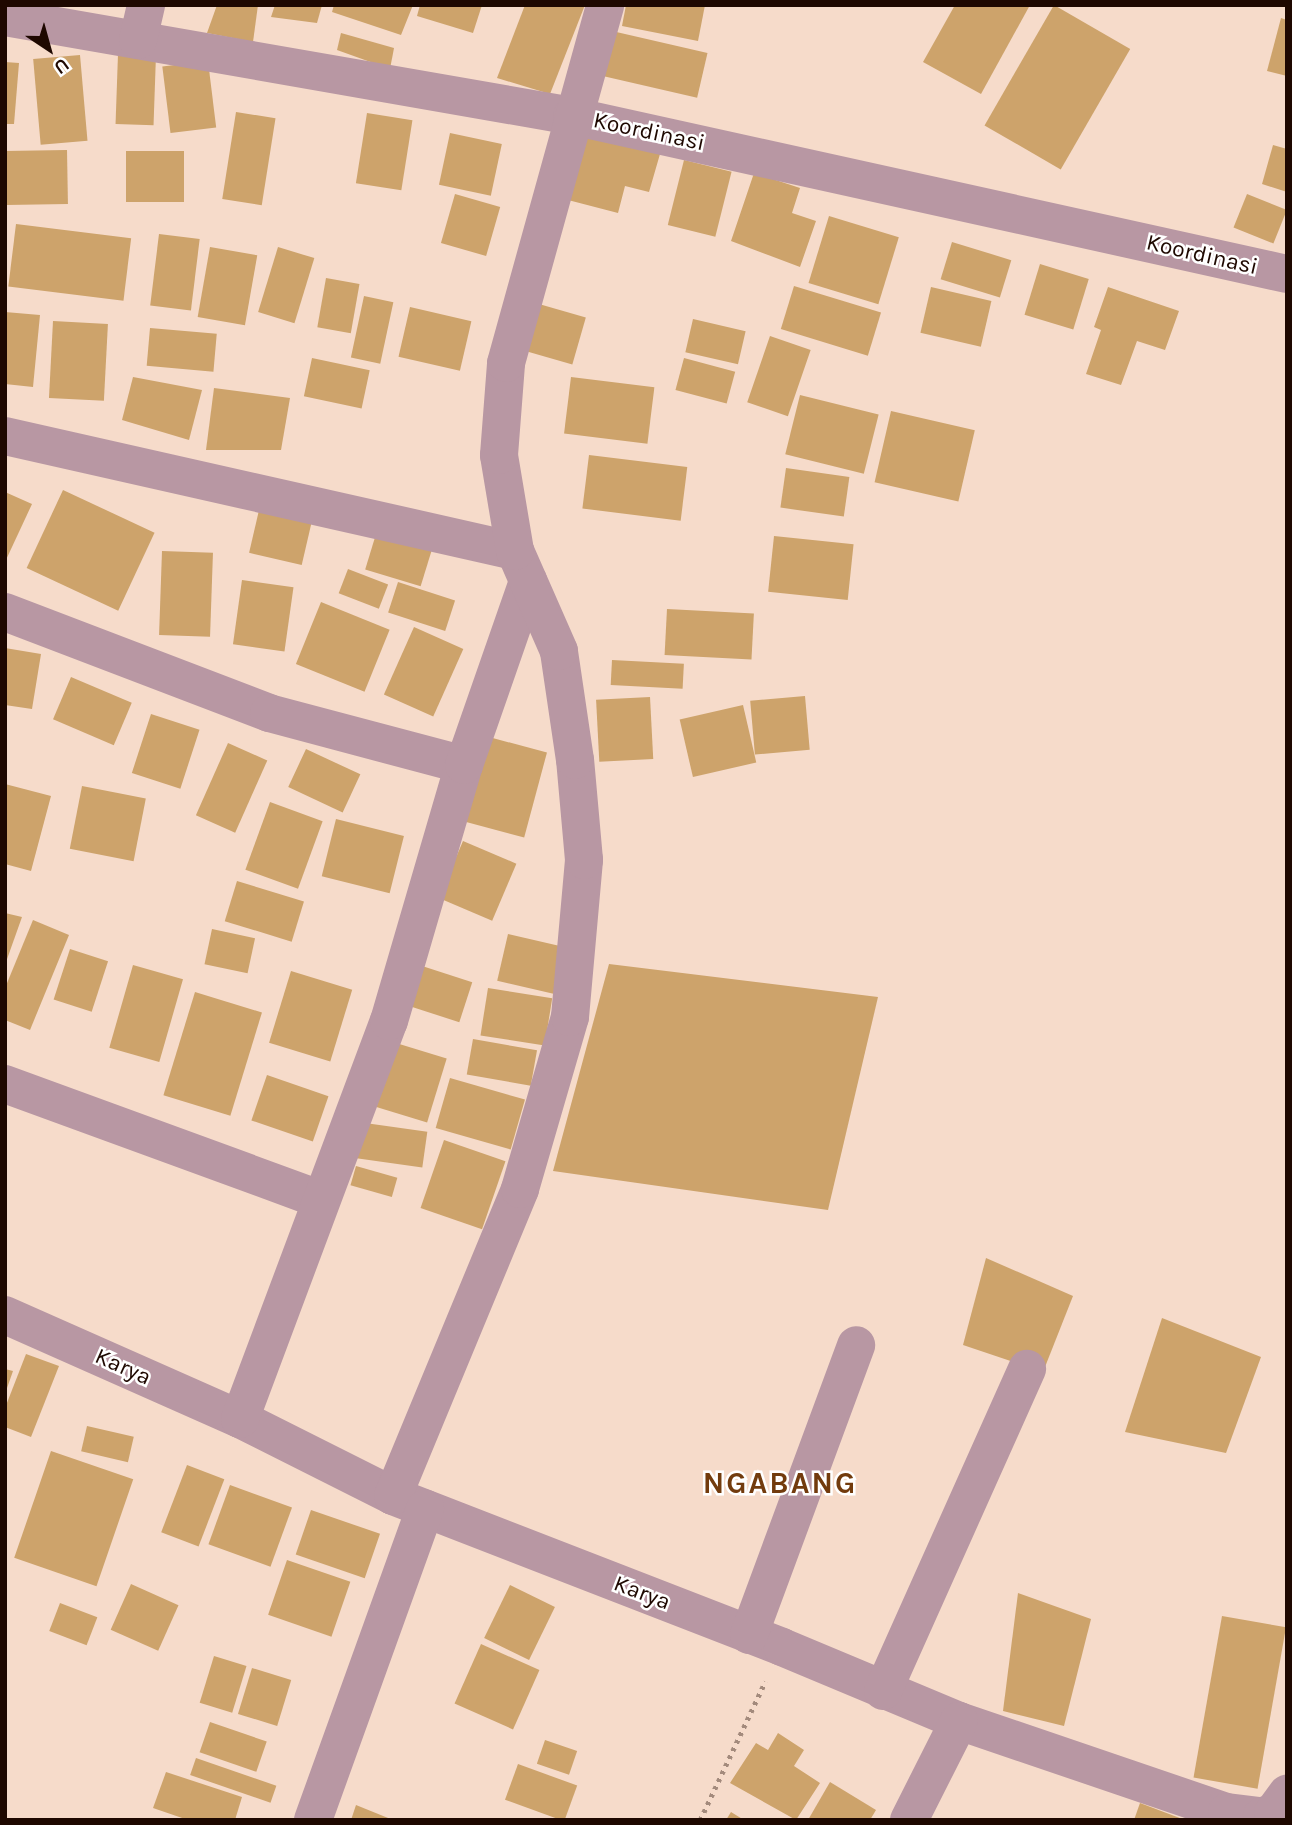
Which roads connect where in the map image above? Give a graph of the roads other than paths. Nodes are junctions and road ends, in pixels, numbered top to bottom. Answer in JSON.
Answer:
{"nodes":[{"id":1,"x":605,"y":5,"type":"edge"},
{"id":2,"x":5,"y":17,"type":"edge"},
{"id":3,"x":142,"y":23,"type":"edge"},
{"id":4,"x":572,"y":116,"type":"junction"},
{"id":5,"x":1287,"y":274,"type":"edge"},
{"id":6,"x":5,"y":436,"type":"edge"},
{"id":7,"x":521,"y":566,"type":"junction"},
{"id":8,"x":5,"y":612,"type":"edge"},
{"id":9,"x":464,"y":765,"type":"junction"},
{"id":10,"x":5,"y":1084,"type":"edge"},
{"id":11,"x":319,"y":1199,"type":"junction"},
{"id":12,"x":5,"y":1315,"type":"edge"},
{"id":13,"x":856,"y":1345,"type":"dead end"},
{"id":14,"x":1027,"y":1369,"type":"dead end"},
{"id":15,"x":240,"y":1419,"type":"junction"},
{"id":16,"x":409,"y":1502,"type":"junction"},
{"id":17,"x":765,"y":1641,"type":"junction"},
{"id":18,"x":883,"y":1691,"type":"junction"},
{"id":19,"x":959,"y":1721,"type":"junction"},
{"id":20,"x":1287,"y":1794,"type":"edge"},
{"id":21,"x":313,"y":1820,"type":"edge"},
{"id":22,"x":909,"y":1820,"type":"edge"}],
"edges":[{"from":1,"to":4,"type":"street"},
{"from":2,"to":3,"type":"street","name":"Koordinasi"},
{"from":3,"to":4,"type":"street","name":"Koordinasi"},
{"from":4,"to":5,"type":"street","name":"Koordinasi"},
{"from":4,"to":7,"type":"street"},
{"from":6,"to":7,"type":"street"},
{"from":7,"to":9,"type":"street"},
{"from":7,"to":16,"type":"street"},
{"from":8,"to":9,"type":"street"},
{"from":9,"to":11,"type":"street"},
{"from":10,"to":11,"type":"street"},
{"from":11,"to":15,"type":"street"},
{"from":12,"to":15,"type":"street","name":"Karya"},
{"from":13,"to":17,"type":"street"},
{"from":14,"to":18,"type":"street"},
{"from":15,"to":16,"type":"street","name":"Karya"},
{"from":16,"to":17,"type":"street","name":"Karya"},
{"from":16,"to":21,"type":"street"},
{"from":17,"to":18,"type":"street","name":"Karya"},
{"from":18,"to":19,"type":"street","name":"Karya"},
{"from":19,"to":20,"type":"street","name":"Karya"},
{"from":19,"to":22,"type":"street"}]}
